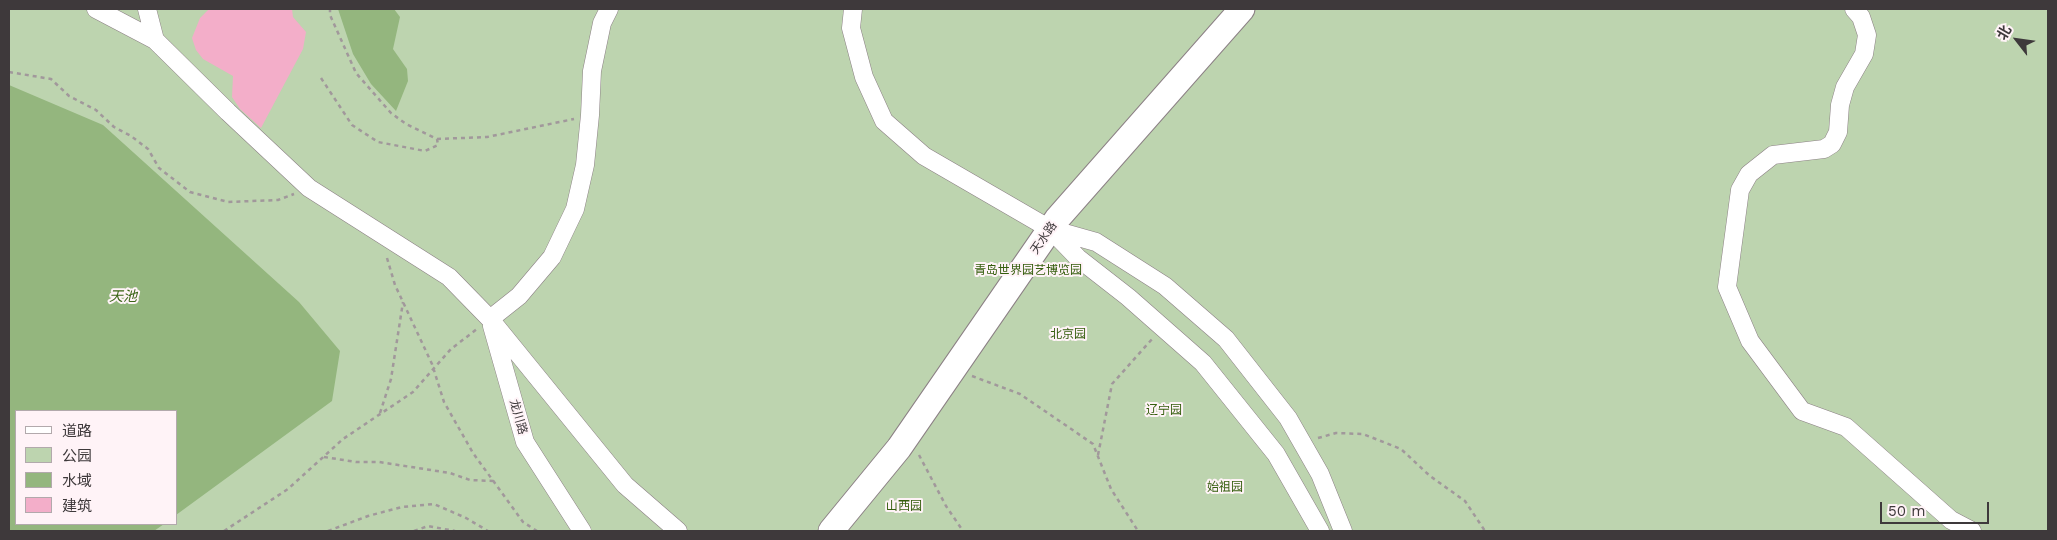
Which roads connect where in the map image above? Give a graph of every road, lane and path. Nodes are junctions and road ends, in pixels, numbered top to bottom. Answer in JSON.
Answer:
{"nodes":[{"id":1,"x":96,"y":9,"type":"edge"},
{"id":2,"x":147,"y":9,"type":"edge"},
{"id":3,"x":330,"y":9,"type":"edge"},
{"id":4,"x":609,"y":9,"type":"edge"},
{"id":5,"x":853,"y":9,"type":"edge"},
{"id":6,"x":858,"y":9,"type":"edge"},
{"id":7,"x":1242,"y":9,"type":"edge"},
{"id":8,"x":1854,"y":9,"type":"edge"},
{"id":9,"x":851,"y":28,"type":"junction"},
{"id":10,"x":156,"y":40,"type":"junction"},
{"id":11,"x":9,"y":72,"type":"edge"},
{"id":12,"x":321,"y":78,"type":"dead end"},
{"id":13,"x":576,"y":119,"type":"dead end"},
{"id":14,"x":437,"y":140,"type":"junction"},
{"id":15,"x":309,"y":188,"type":"junction"},
{"id":16,"x":1050,"y":229,"type":"junction"},
{"id":17,"x":380,"y":232,"type":"junction"},
{"id":18,"x":403,"y":301,"type":"junction"},
{"id":19,"x":490,"y":319,"type":"junction"},
{"id":20,"x":1163,"y":327,"type":"junction"},
{"id":21,"x":954,"y":369,"type":"junction"},
{"id":22,"x":379,"y":415,"type":"junction"},
{"id":23,"x":907,"y":436,"type":"junction"},
{"id":24,"x":1302,"y":442,"type":"junction"},
{"id":25,"x":324,"y":456,"type":"junction"},
{"id":26,"x":1098,"y":456,"type":"junction"},
{"id":27,"x":494,"y":481,"type":"junction"},
{"id":28,"x":228,"y":530,"type":"edge"},
{"id":29,"x":224,"y":531,"type":"edge"},
{"id":30,"x":328,"y":531,"type":"edge"},
{"id":31,"x":414,"y":531,"type":"edge"},
{"id":32,"x":455,"y":531,"type":"edge"},
{"id":33,"x":488,"y":531,"type":"edge"},
{"id":34,"x":537,"y":531,"type":"edge"},
{"id":35,"x":582,"y":531,"type":"edge"},
{"id":36,"x":678,"y":531,"type":"edge"},
{"id":37,"x":831,"y":531,"type":"edge"},
{"id":38,"x":963,"y":531,"type":"edge"},
{"id":39,"x":1138,"y":531,"type":"edge"},
{"id":40,"x":1320,"y":531,"type":"edge"},
{"id":41,"x":1342,"y":531,"type":"edge"},
{"id":42,"x":1484,"y":531,"type":"edge"},
{"id":43,"x":1972,"y":531,"type":"edge"}],
"edges":[{"from":1,"to":10,"type":"street"},
{"from":2,"to":10,"type":"street"},
{"from":3,"to":14,"type":"path"},
{"from":4,"to":19,"type":"street"},
{"from":5,"to":9,"type":"street"},
{"from":6,"to":9,"type":"street"},
{"from":7,"to":16,"type":"street","name":"天水路"},
{"from":8,"to":43,"type":"street"},
{"from":9,"to":16,"type":"street"},
{"from":10,"to":15,"type":"street"},
{"from":11,"to":15,"type":"path"},
{"from":12,"to":14,"type":"path"},
{"from":13,"to":14,"type":"path"},
{"from":15,"to":17,"type":"street"},
{"from":16,"to":20,"type":"street"},
{"from":16,"to":21,"type":"street","name":"天水路"},
{"from":16,"to":24,"type":"street"},
{"from":17,"to":18,"type":"path"},
{"from":17,"to":19,"type":"street"},
{"from":18,"to":22,"type":"path"},
{"from":18,"to":27,"type":"path"},
{"from":19,"to":22,"type":"path"},
{"from":19,"to":35,"type":"street","name":"龙川路"},
{"from":19,"to":36,"type":"street"},
{"from":20,"to":26,"type":"path"},
{"from":20,"to":40,"type":"street"},
{"from":21,"to":23,"type":"street","name":"天水路"},
{"from":21,"to":26,"type":"path"},
{"from":22,"to":25,"type":"path"},
{"from":23,"to":37,"type":"street","name":"天水路"},
{"from":23,"to":38,"type":"path"},
{"from":24,"to":41,"type":"street"},
{"from":24,"to":42,"type":"path"},
{"from":25,"to":27,"type":"path"},
{"from":25,"to":28,"type":"path"},
{"from":26,"to":39,"type":"path"},
{"from":27,"to":34,"type":"path"},
{"from":28,"to":29,"type":"path"},
{"from":30,"to":33,"type":"path"},
{"from":31,"to":32,"type":"path"}]}
